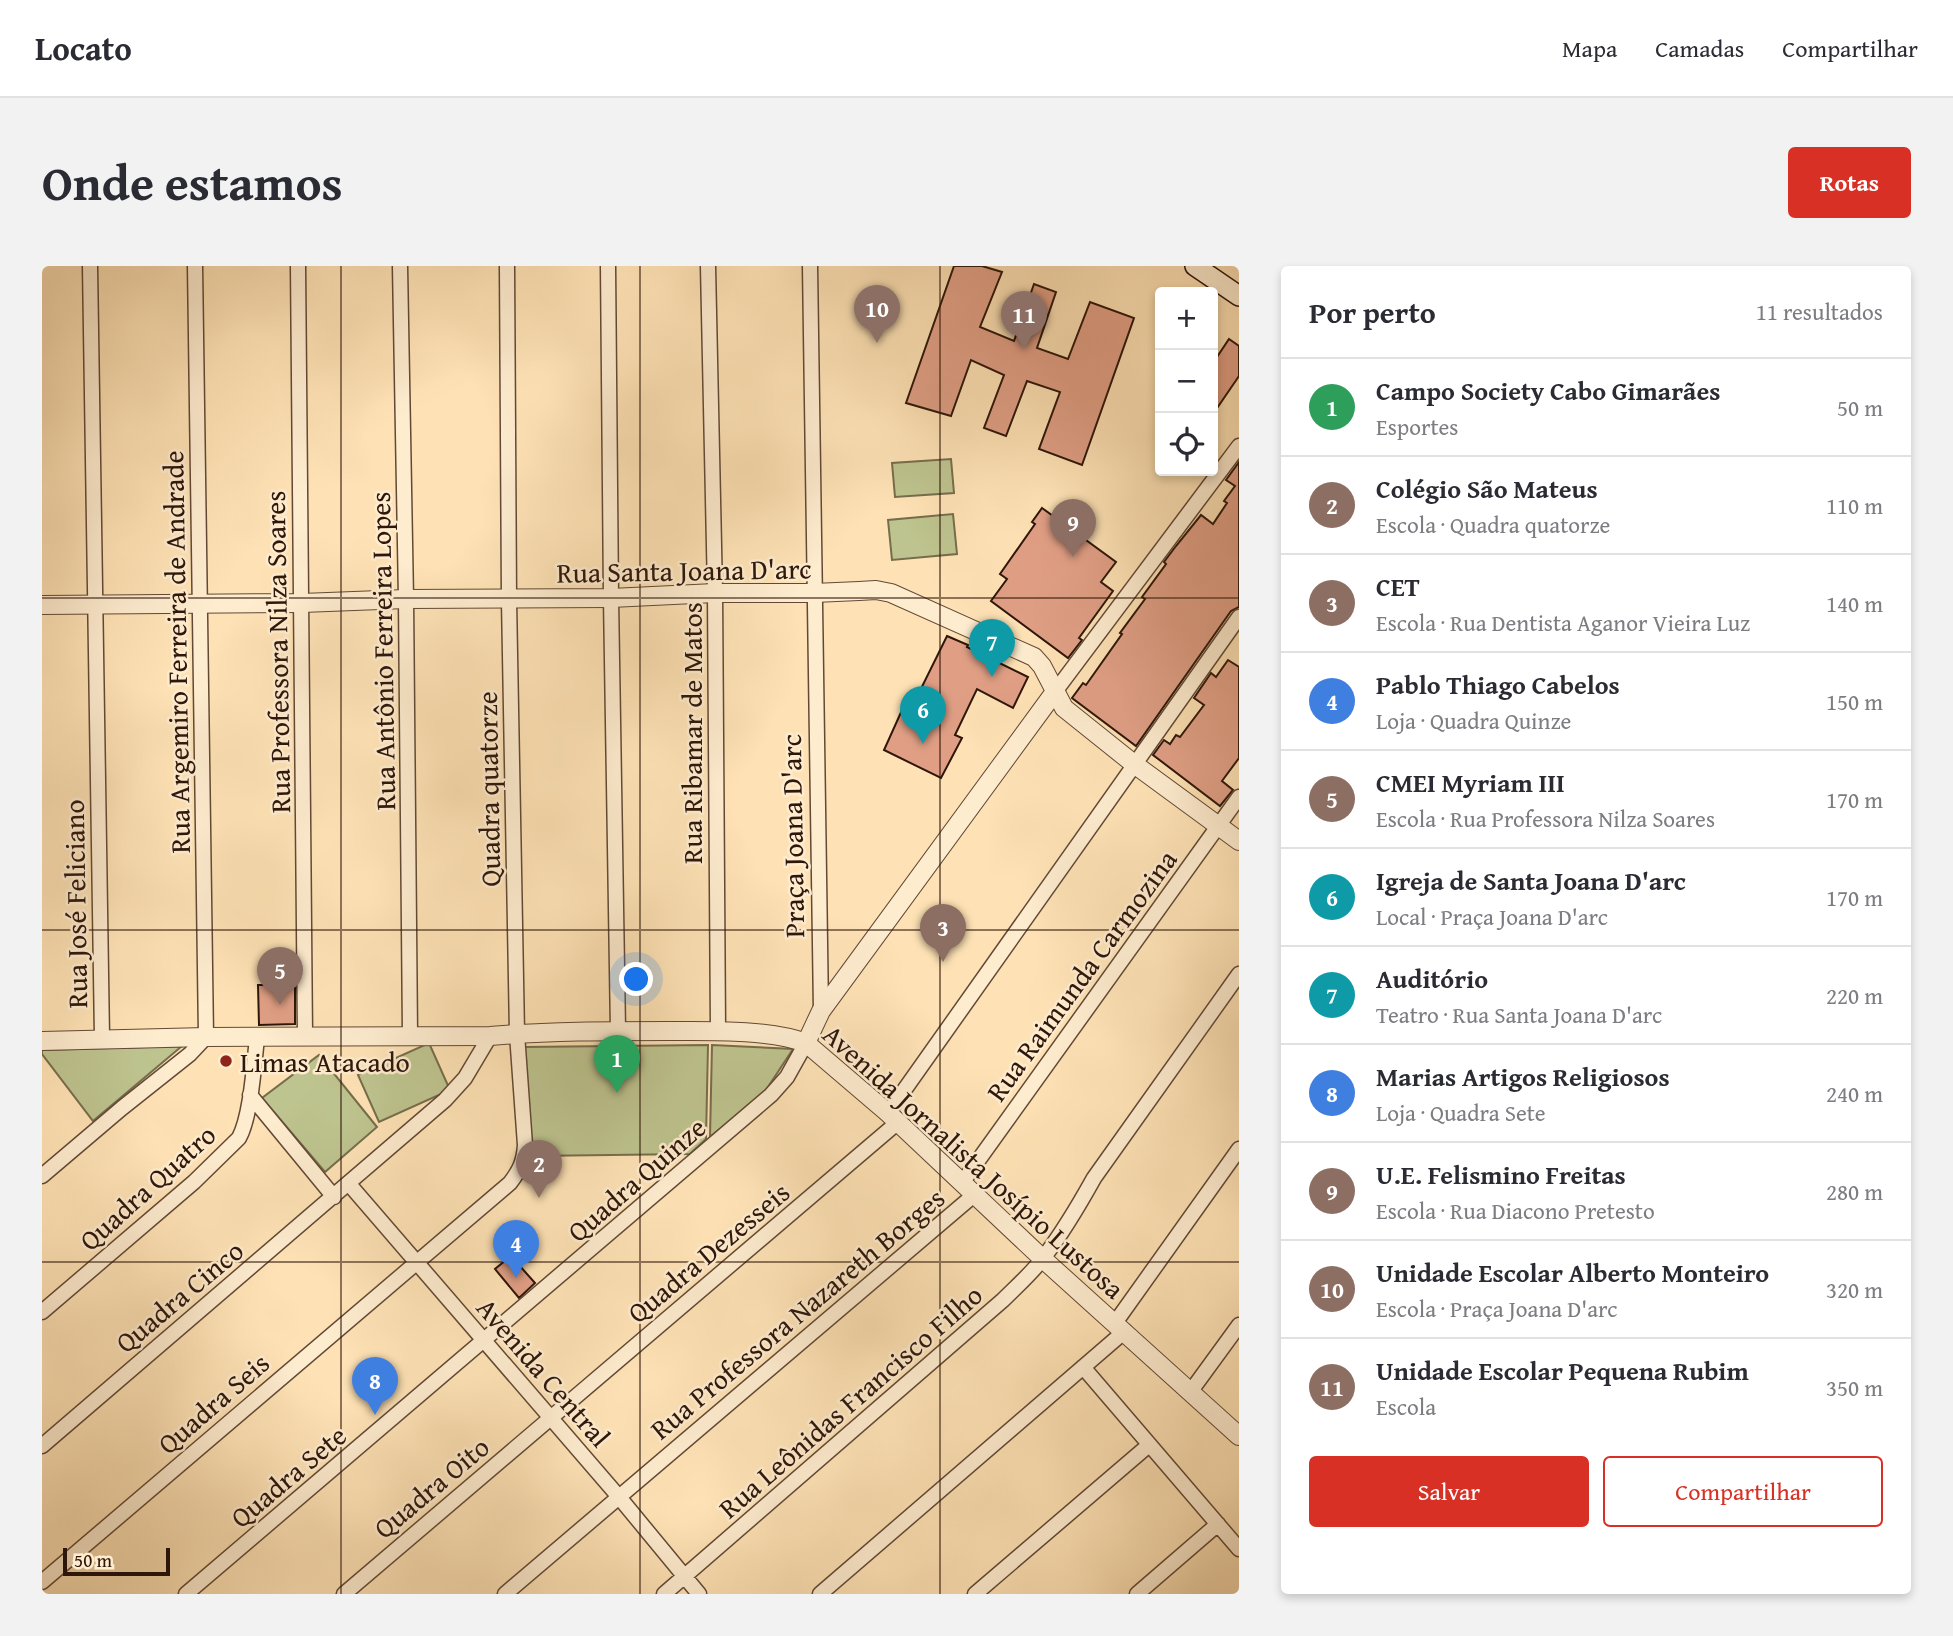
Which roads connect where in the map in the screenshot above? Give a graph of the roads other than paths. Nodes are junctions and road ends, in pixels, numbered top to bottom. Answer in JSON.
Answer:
{"nodes":[{"id":1,"x":90,"y":266,"type":"edge"},
{"id":2,"x":195,"y":266,"type":"edge"},
{"id":3,"x":298,"y":266,"type":"edge"},
{"id":4,"x":400,"y":266,"type":"edge"},
{"id":5,"x":507,"y":266,"type":"edge"},
{"id":6,"x":608,"y":266,"type":"edge"},
{"id":7,"x":708,"y":266,"type":"edge"},
{"id":8,"x":810,"y":266,"type":"edge"},
{"id":9,"x":1195,"y":266,"type":"edge"},
{"id":10,"x":1239,"y":296,"type":"edge"},
{"id":11,"x":1239,"y":446,"type":"edge"},
{"id":12,"x":715,"y":593,"type":"junction"},
{"id":13,"x":814,"y":593,"type":"junction"},
{"id":14,"x":611,"y":598,"type":"junction"},
{"id":15,"x":406,"y":599,"type":"junction"},
{"id":16,"x":509,"y":600,"type":"junction"},
{"id":17,"x":302,"y":603,"type":"junction"},
{"id":18,"x":200,"y":604,"type":"junction"},
{"id":19,"x":42,"y":605,"type":"edge"},
{"id":20,"x":95,"y":605,"type":"junction"},
{"id":21,"x":1239,"y":617,"type":"edge"},
{"id":22,"x":1055,"y":694,"type":"junction"},
{"id":23,"x":1134,"y":764,"type":"junction"},
{"id":24,"x":1239,"y":797,"type":"edge"},
{"id":25,"x":1218,"y":826,"type":"junction"},
{"id":26,"x":1239,"y":841,"type":"edge"},
{"id":27,"x":1239,"y":974,"type":"edge"},
{"id":28,"x":821,"y":1011,"type":"junction"},
{"id":29,"x":618,"y":1031,"type":"junction"},
{"id":30,"x":718,"y":1031,"type":"junction"},
{"id":31,"x":517,"y":1034,"type":"junction"},
{"id":32,"x":410,"y":1036,"type":"junction"},
{"id":33,"x":490,"y":1036,"type":"junction"},
{"id":34,"x":206,"y":1037,"type":"junction"},
{"id":35,"x":305,"y":1037,"type":"junction"},
{"id":36,"x":102,"y":1038,"type":"junction"},
{"id":37,"x":257,"y":1038,"type":"junction"},
{"id":38,"x":42,"y":1041,"type":"edge"},
{"id":39,"x":806,"y":1043,"type":"junction"},
{"id":40,"x":250,"y":1095,"type":"junction"},
{"id":41,"x":893,"y":1118,"type":"junction"},
{"id":42,"x":1239,"y":1149,"type":"edge"},
{"id":43,"x":42,"y":1176,"type":"edge"},
{"id":44,"x":349,"y":1184,"type":"junction"},
{"id":45,"x":968,"y":1189,"type":"junction"},
{"id":46,"x":334,"y":1197,"type":"junction"},
{"id":47,"x":1043,"y":1259,"type":"junction"},
{"id":48,"x":415,"y":1262,"type":"junction"},
{"id":49,"x":42,"y":1312,"type":"edge"},
{"id":50,"x":1239,"y":1325,"type":"edge"},
{"id":51,"x":1120,"y":1327,"type":"junction"},
{"id":52,"x":485,"y":1341,"type":"junction"},
{"id":53,"x":1083,"y":1367,"type":"junction"},
{"id":54,"x":1191,"y":1391,"type":"junction"},
{"id":55,"x":551,"y":1418,"type":"junction"},
{"id":56,"x":1239,"y":1436,"type":"edge"},
{"id":57,"x":42,"y":1446,"type":"edge"},
{"id":58,"x":1149,"y":1446,"type":"junction"},
{"id":59,"x":619,"y":1497,"type":"junction"},
{"id":60,"x":1218,"y":1524,"type":"junction"},
{"id":61,"x":1239,"y":1549,"type":"edge"},
{"id":62,"x":685,"y":1576,"type":"junction"},
{"id":63,"x":42,"y":1582,"type":"edge"},
{"id":64,"x":186,"y":1594,"type":"edge"},
{"id":65,"x":344,"y":1594,"type":"edge"},
{"id":66,"x":505,"y":1594,"type":"edge"},
{"id":67,"x":664,"y":1594,"type":"edge"},
{"id":68,"x":699,"y":1594,"type":"edge"},
{"id":69,"x":820,"y":1594,"type":"edge"},
{"id":70,"x":975,"y":1594,"type":"edge"},
{"id":71,"x":1137,"y":1594,"type":"edge"}],
"edges":[{"from":1,"to":20,"type":"street","name":"Rua José Feliciano"},
{"from":2,"to":18,"type":"street","name":"Rua Argemiro Ferreira de Andrade"},
{"from":3,"to":17,"type":"street","name":"Rua Professora Nilza Soares"},
{"from":4,"to":15,"type":"street","name":"Rua Antônio Ferreira Lopes"},
{"from":5,"to":16,"type":"street","name":"Quadra quatorze"},
{"from":6,"to":14,"type":"street"},
{"from":7,"to":12,"type":"street","name":"Rua Ribamar de Matos"},
{"from":8,"to":13,"type":"street","name":"Praça Joana D'arc"},
{"from":9,"to":10,"type":"main road"},
{"from":11,"to":22,"type":"street"},
{"from":12,"to":13,"type":"street","name":"Rua Santa Joana D'arc"},
{"from":12,"to":14,"type":"street","name":"Rua Santa Joana D'arc"},
{"from":12,"to":30,"type":"street","name":"Rua Ribamar de Matos"},
{"from":13,"to":22,"type":"street","name":"Rua Santa Joana D'arc"},
{"from":13,"to":28,"type":"street","name":"Praça Joana D'arc"},
{"from":14,"to":16,"type":"street","name":"Rua Santa Joana D'arc"},
{"from":14,"to":29,"type":"street"},
{"from":15,"to":16,"type":"street","name":"Rua Santa Joana D'arc"},
{"from":15,"to":17,"type":"street","name":"Rua Santa Joana D'arc"},
{"from":15,"to":32,"type":"street","name":"Rua Antônio Ferreira Lopes"},
{"from":16,"to":31,"type":"street","name":"Quadra quatorze"},
{"from":17,"to":18,"type":"street","name":"Rua Santa Joana D'arc"},
{"from":17,"to":35,"type":"street","name":"Rua Professora Nilza Soares"},
{"from":18,"to":20,"type":"street","name":"Rua Santa Joana D'arc"},
{"from":18,"to":34,"type":"street","name":"Rua Argemiro Ferreira de Andrade"},
{"from":19,"to":20,"type":"street","name":"Rua Santa Joana D'arc"},
{"from":20,"to":36,"type":"street","name":"Rua José Feliciano"},
{"from":21,"to":23,"type":"street","name":"Quadra Dezesseis"},
{"from":22,"to":23,"type":"street","name":"Rua Santa Joana D'arc"},
{"from":22,"to":28,"type":"street"},
{"from":23,"to":25,"type":"street","name":"Rua Santa Joana D'arc"},
{"from":23,"to":41,"type":"street","name":"Quadra Dezesseis"},
{"from":24,"to":25,"type":"street","name":"Rua Raimunda Carmozina"},
{"from":25,"to":26,"type":"street","name":"Rua Santa Joana D'arc"},
{"from":25,"to":45,"type":"street","name":"Rua Raimunda Carmozina"},
{"from":27,"to":47,"type":"street","name":"Rua Leônidas Francisco Filho"},
{"from":28,"to":39,"type":"street"},
{"from":29,"to":30,"type":"street","name":"Avenida Jornalista Josípio Lustosa"},
{"from":29,"to":31,"type":"street","name":"Avenida Jornalista Josípio Lustosa"},
{"from":30,"to":39,"type":"street","name":"Avenida Jornalista Josípio Lustosa"},
{"from":31,"to":33,"type":"street","name":"Avenida Jornalista Josípio Lustosa"},
{"from":31,"to":48,"type":"street","name":"Quadra quatorze"},
{"from":32,"to":33,"type":"street","name":"Avenida Jornalista Josípio Lustosa"},
{"from":32,"to":35,"type":"street","name":"Avenida Jornalista Josípio Lustosa"},
{"from":33,"to":44,"type":"street"},
{"from":34,"to":36,"type":"street","name":"Avenida Jornalista Josípio Lustosa"},
{"from":34,"to":37,"type":"street","name":"Avenida Jornalista Josípio Lustosa"},
{"from":34,"to":43,"type":"street"},
{"from":35,"to":37,"type":"street","name":"Avenida Jornalista Josípio Lustosa"},
{"from":36,"to":38,"type":"street","name":"Avenida Jornalista Josípio Lustosa"},
{"from":37,"to":40,"type":"street","name":"Quadra Quatro"},
{"from":39,"to":41,"type":"street","name":"Avenida Jornalista Josípio Lustosa"},
{"from":39,"to":52,"type":"street","name":"Quadra Quinze"},
{"from":40,"to":46,"type":"street"},
{"from":40,"to":49,"type":"street","name":"Quadra Quatro"},
{"from":41,"to":45,"type":"street","name":"Avenida Jornalista Josípio Lustosa"},
{"from":41,"to":55,"type":"street","name":"Quadra Dezesseis"},
{"from":42,"to":51,"type":"street"},
{"from":44,"to":46,"type":"street","name":"Quadra Cinco"},
{"from":44,"to":48,"type":"street","name":"Avenida Central"},
{"from":45,"to":47,"type":"street","name":"Avenida Jornalista Josípio Lustosa"},
{"from":45,"to":59,"type":"street","name":"Rua Professora Nazareth Borges"},
{"from":46,"to":57,"type":"street","name":"Quadra Cinco"},
{"from":47,"to":51,"type":"street","name":"Avenida Jornalista Josípio Lustosa"},
{"from":47,"to":62,"type":"street","name":"Rua Leônidas Francisco Filho"},
{"from":48,"to":52,"type":"street","name":"Avenida Central"},
{"from":48,"to":63,"type":"street","name":"Quadra Seis"},
{"from":50,"to":54,"type":"street"},
{"from":51,"to":53,"type":"street"},
{"from":51,"to":54,"type":"street","name":"Avenida Jornalista Josípio Lustosa"},
{"from":52,"to":55,"type":"street","name":"Avenida Central"},
{"from":52,"to":64,"type":"street","name":"Quadra Sete"},
{"from":53,"to":58,"type":"street"},
{"from":53,"to":69,"type":"street"},
{"from":54,"to":56,"type":"street","name":"Avenida Jornalista Josípio Lustosa"},
{"from":55,"to":59,"type":"street","name":"Avenida Central"},
{"from":55,"to":65,"type":"street","name":"Quadra Oito"},
{"from":58,"to":60,"type":"street"},
{"from":58,"to":70,"type":"street"},
{"from":59,"to":62,"type":"street","name":"Avenida Central"},
{"from":59,"to":66,"type":"street","name":"Rua Professora Nazareth Borges"},
{"from":60,"to":61,"type":"street"},
{"from":60,"to":71,"type":"street"},
{"from":62,"to":67,"type":"street","name":"Rua Leônidas Francisco Filho"},
{"from":62,"to":68,"type":"street","name":"Avenida Central"}]}
